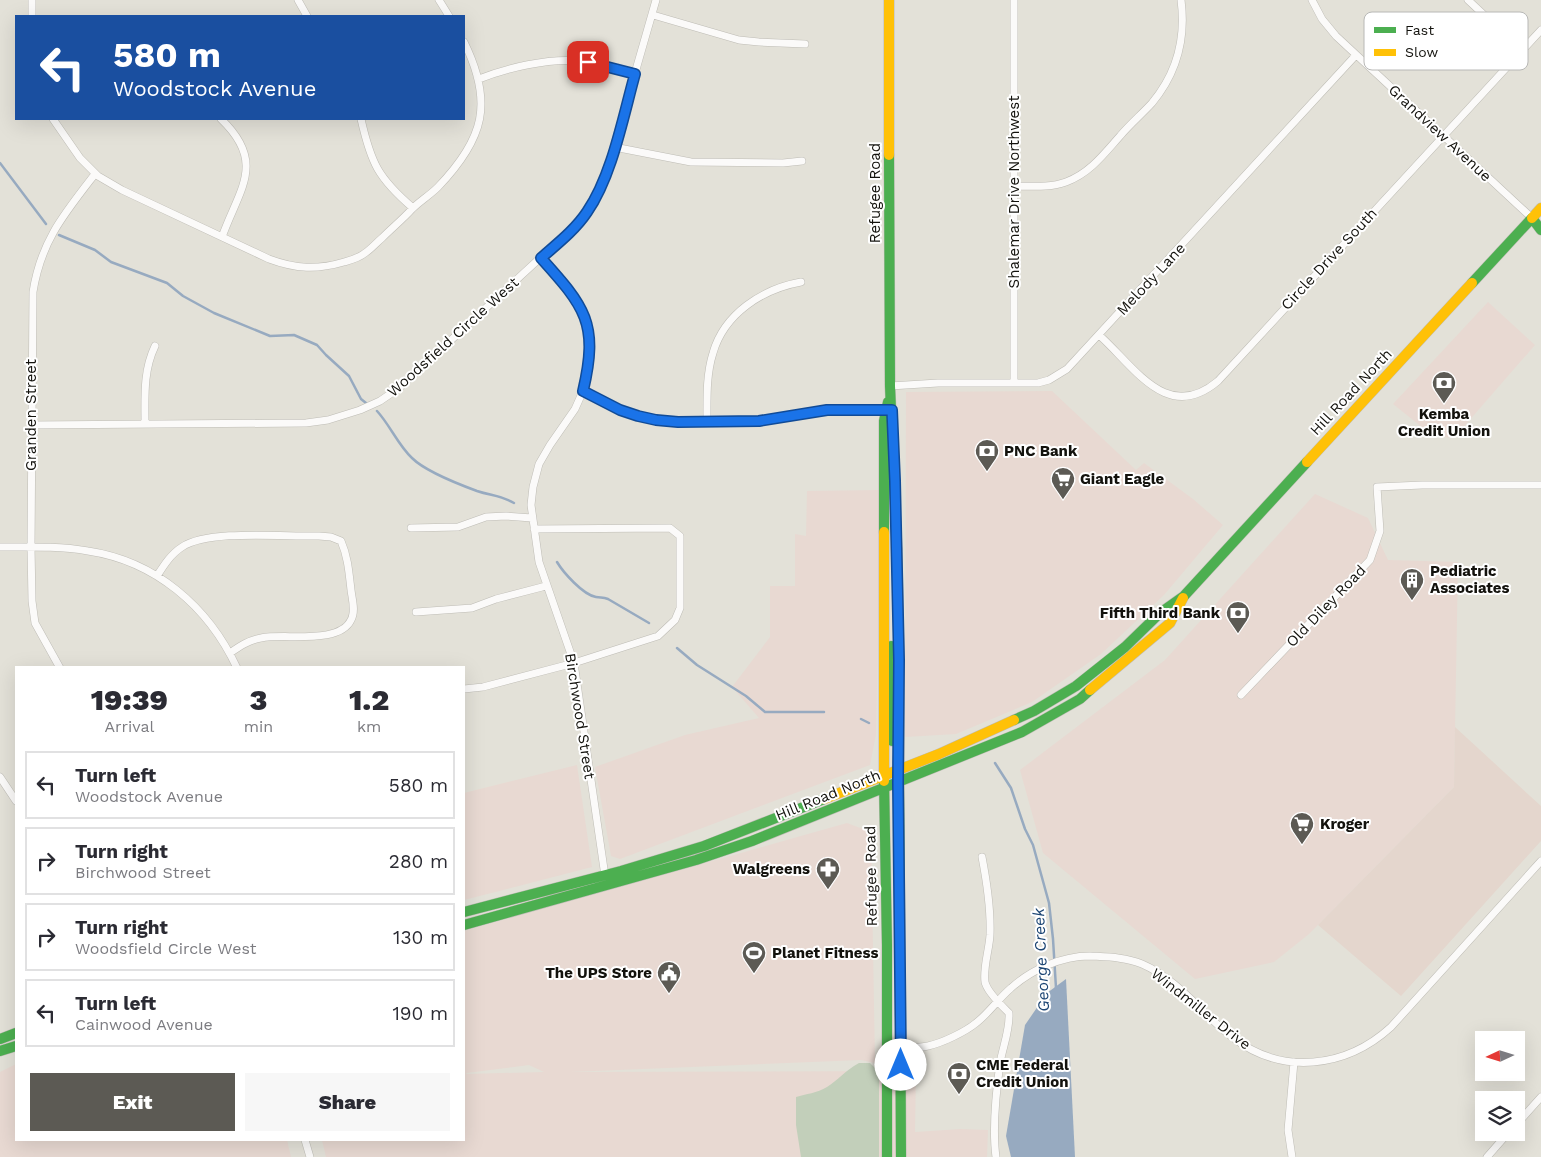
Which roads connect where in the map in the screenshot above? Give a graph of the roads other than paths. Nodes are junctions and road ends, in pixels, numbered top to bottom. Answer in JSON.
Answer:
{"nodes":[{"id":1,"x":32,"y":0,"type":"edge"},
{"id":2,"x":298,"y":0,"type":"edge"},
{"id":3,"x":439,"y":0,"type":"edge"},
{"id":4,"x":656,"y":0,"type":"edge"},
{"id":5,"x":889,"y":0,"type":"edge"},
{"id":6,"x":1014,"y":0,"type":"edge"},
{"id":7,"x":1181,"y":0,"type":"edge"},
{"id":8,"x":1312,"y":0,"type":"edge"},
{"id":9,"x":1468,"y":0,"type":"edge"},
{"id":10,"x":1481,"y":12,"type":"edge"},
{"id":11,"x":32,"y":15,"type":"edge"},
{"id":12,"x":306,"y":15,"type":"edge"},
{"id":13,"x":448,"y":15,"type":"edge"},
{"id":14,"x":652,"y":15,"type":"junction"},
{"id":15,"x":1541,"y":30,"type":"edge"},
{"id":16,"x":465,"y":44,"type":"edge"},
{"id":17,"x":805,"y":44,"type":"dead end"},
{"id":18,"x":1528,"y":45,"type":"edge"},
{"id":19,"x":1356,"y":56,"type":"junction"},
{"id":20,"x":1364,"y":63,"type":"edge"},
{"id":21,"x":1371,"y":70,"type":"edge"},
{"id":22,"x":1505,"y":70,"type":"edge"},
{"id":23,"x":635,"y":74,"type":"junction"},
{"id":24,"x":479,"y":79,"type":"junction"},
{"id":25,"x":53,"y":120,"type":"edge"},
{"id":26,"x":222,"y":120,"type":"edge"},
{"id":27,"x":361,"y":120,"type":"edge"},
{"id":28,"x":1444,"y":136,"type":"junction"},
{"id":29,"x":614,"y":147,"type":"junction"},
{"id":30,"x":802,"y":161,"type":"dead end"},
{"id":31,"x":94,"y":174,"type":"junction"},
{"id":32,"x":1014,"y":186,"type":"junction"},
{"id":33,"x":413,"y":208,"type":"junction"},
{"id":34,"x":1541,"y":208,"type":"edge"},
{"id":35,"x":1537,"y":220,"type":"edge"},
{"id":36,"x":1541,"y":230,"type":"edge"},
{"id":37,"x":222,"y":237,"type":"junction"},
{"id":38,"x":541,"y":258,"type":"junction"},
{"id":39,"x":801,"y":282,"type":"dead end"},
{"id":40,"x":1099,"y":334,"type":"junction"},
{"id":41,"x":155,"y":346,"type":"dead end"},
{"id":42,"x":1014,"y":383,"type":"junction"},
{"id":43,"x":890,"y":386,"type":"junction"},
{"id":44,"x":583,"y":391,"type":"junction"},
{"id":45,"x":889,"y":410,"type":"junction"},
{"id":46,"x":707,"y":422,"type":"junction"},
{"id":47,"x":145,"y":424,"type":"junction"},
{"id":48,"x":31,"y":425,"type":"junction"},
{"id":49,"x":1541,"y":486,"type":"edge"},
{"id":50,"x":532,"y":518,"type":"junction"},
{"id":51,"x":411,"y":528,"type":"dead end"},
{"id":52,"x":534,"y":529,"type":"junction"},
{"id":53,"x":0,"y":547,"type":"edge"},
{"id":54,"x":31,"y":547,"type":"junction"},
{"id":55,"x":157,"y":576,"type":"junction"},
{"id":56,"x":546,"y":586,"type":"junction"},
{"id":57,"x":1184,"y":596,"type":"junction"},
{"id":58,"x":416,"y":612,"type":"dead end"},
{"id":59,"x":230,"y":653,"type":"junction"},
{"id":60,"x":574,"y":663,"type":"junction"},
{"id":61,"x":59,"y":666,"type":"edge"},
{"id":62,"x":236,"y":666,"type":"edge"},
{"id":63,"x":465,"y":689,"type":"edge"},
{"id":64,"x":1242,"y":695,"type":"dead end"},
{"id":65,"x":891,"y":779,"type":"junction"},
{"id":66,"x":1,"y":780,"type":"edge"},
{"id":67,"x":15,"y":800,"type":"edge"},
{"id":68,"x":982,"y":857,"type":"dead end"},
{"id":69,"x":1541,"y":861,"type":"edge"},
{"id":70,"x":605,"y":877,"type":"junction"},
{"id":71,"x":465,"y":912,"type":"edge"},
{"id":72,"x":465,"y":925,"type":"edge"},
{"id":73,"x":998,"y":1002,"type":"junction"},
{"id":74,"x":15,"y":1034,"type":"edge"},
{"id":75,"x":0,"y":1039,"type":"edge"},
{"id":76,"x":15,"y":1046,"type":"edge"},
{"id":77,"x":898,"y":1048,"type":"junction"},
{"id":78,"x":0,"y":1051,"type":"edge"},
{"id":79,"x":1294,"y":1062,"type":"junction"},
{"id":80,"x":1541,"y":1097,"type":"edge"},
{"id":81,"x":1525,"y":1115,"type":"edge"},
{"id":82,"x":306,"y":1141,"type":"edge"},
{"id":83,"x":1501,"y":1141,"type":"edge"},
{"id":84,"x":310,"y":1157,"type":"edge"},
{"id":85,"x":887,"y":1157,"type":"edge"},
{"id":86,"x":901,"y":1157,"type":"edge"},
{"id":87,"x":996,"y":1157,"type":"edge"},
{"id":88,"x":1292,"y":1157,"type":"edge"},
{"id":89,"x":1487,"y":1157,"type":"edge"}],
"edges":[{"from":1,"to":11,"type":"street"},
{"from":2,"to":12,"type":"street"},
{"from":3,"to":13,"type":"street"},
{"from":4,"to":14,"type":"street","name":"Woodsfield Circle West"},
{"from":5,"to":43,"type":"main road","name":"Refugee Road"},
{"from":6,"to":32,"type":"street","name":"Shalemar Drive Northwest"},
{"from":7,"to":32,"type":"street"},
{"from":8,"to":19,"type":"street","name":"Grandview Avenue"},
{"from":9,"to":10,"type":"street"},
{"from":14,"to":17,"type":"street"},
{"from":14,"to":23,"type":"street","name":"Woodsfield Circle West"},
{"from":15,"to":18,"type":"street","name":"Circle Drive South"},
{"from":16,"to":24,"type":"street"},
{"from":19,"to":20,"type":"street","name":"Grandview Avenue"},
{"from":19,"to":40,"type":"street","name":"Melody Lane"},
{"from":21,"to":28,"type":"street","name":"Grandview Avenue"},
{"from":22,"to":28,"type":"street","name":"Circle Drive South"},
{"from":23,"to":24,"type":"street"},
{"from":23,"to":29,"type":"street","name":"Woodsfield Circle West"},
{"from":24,"to":33,"type":"street"},
{"from":25,"to":31,"type":"street"},
{"from":26,"to":37,"type":"street"},
{"from":27,"to":33,"type":"street"},
{"from":28,"to":35,"type":"street","name":"Grandview Avenue"},
{"from":28,"to":40,"type":"street","name":"Circle Drive South"},
{"from":29,"to":30,"type":"street"},
{"from":29,"to":38,"type":"street","name":"Woodsfield Circle West"},
{"from":31,"to":37,"type":"street"},
{"from":31,"to":48,"type":"street","name":"Granden Street"},
{"from":32,"to":42,"type":"street","name":"Shalemar Drive Northwest"},
{"from":33,"to":37,"type":"street"},
{"from":34,"to":35,"type":"main road","name":"Hill Road North"},
{"from":35,"to":36,"type":"main road"},
{"from":35,"to":57,"type":"main road","name":"Hill Road North"},
{"from":38,"to":44,"type":"street","name":"Birchwood Street"},
{"from":38,"to":47,"type":"street","name":"Woodsfield Circle West"},
{"from":39,"to":46,"type":"street"},
{"from":40,"to":42,"type":"street","name":"Melody Lane"},
{"from":41,"to":47,"type":"street"},
{"from":42,"to":43,"type":"street","name":"Melody Lane"},
{"from":43,"to":45,"type":"main road","name":"Refugee Road"},
{"from":44,"to":46,"type":"street"},
{"from":44,"to":50,"type":"street","name":"Birchwood Street"},
{"from":45,"to":46,"type":"street"},
{"from":45,"to":65,"type":"main road","name":"Refugee Road"},
{"from":45,"to":65,"type":"main road","name":"Refugee Road"},
{"from":47,"to":48,"type":"street","name":"Woodsfield Circle West"},
{"from":48,"to":54,"type":"street","name":"Granden Street"},
{"from":49,"to":64,"type":"street","name":"Old Diley Road"},
{"from":50,"to":51,"type":"street"},
{"from":50,"to":52,"type":"street","name":"Birchwood Street"},
{"from":52,"to":56,"type":"street","name":"Birchwood Street"},
{"from":52,"to":60,"type":"street"},
{"from":53,"to":54,"type":"street"},
{"from":54,"to":55,"type":"street"},
{"from":54,"to":61,"type":"street","name":"Granden Street"},
{"from":55,"to":59,"type":"street"},
{"from":55,"to":59,"type":"street"},
{"from":56,"to":58,"type":"street"},
{"from":56,"to":60,"type":"street","name":"Birchwood Street"},
{"from":57,"to":65,"type":"main road","name":"Hill Road North"},
{"from":57,"to":65,"type":"main road","name":"Hill Road North"},
{"from":59,"to":62,"type":"street"},
{"from":60,"to":63,"type":"street"},
{"from":60,"to":70,"type":"street","name":"Birchwood Street"},
{"from":65,"to":70,"type":"main road","name":"Hill Road North"},
{"from":65,"to":72,"type":"main road","name":"Hill Road North"},
{"from":65,"to":77,"type":"main road","name":"Refugee Road"},
{"from":65,"to":85,"type":"main road","name":"Refugee Road"},
{"from":66,"to":67,"type":"street"},
{"from":68,"to":73,"type":"street"},
{"from":69,"to":79,"type":"street","name":"Windmiller Drive"},
{"from":70,"to":71,"type":"main road","name":"Hill Road North"},
{"from":73,"to":77,"type":"street","name":"Windmiller Drive"},
{"from":73,"to":79,"type":"street","name":"Windmiller Drive"},
{"from":73,"to":87,"type":"street"},
{"from":74,"to":75,"type":"main road"},
{"from":76,"to":78,"type":"main road"},
{"from":77,"to":86,"type":"main road","name":"Refugee Road"},
{"from":79,"to":88,"type":"street"},
{"from":80,"to":81,"type":"street"},
{"from":82,"to":84,"type":"street"},
{"from":83,"to":89,"type":"street"}]}
